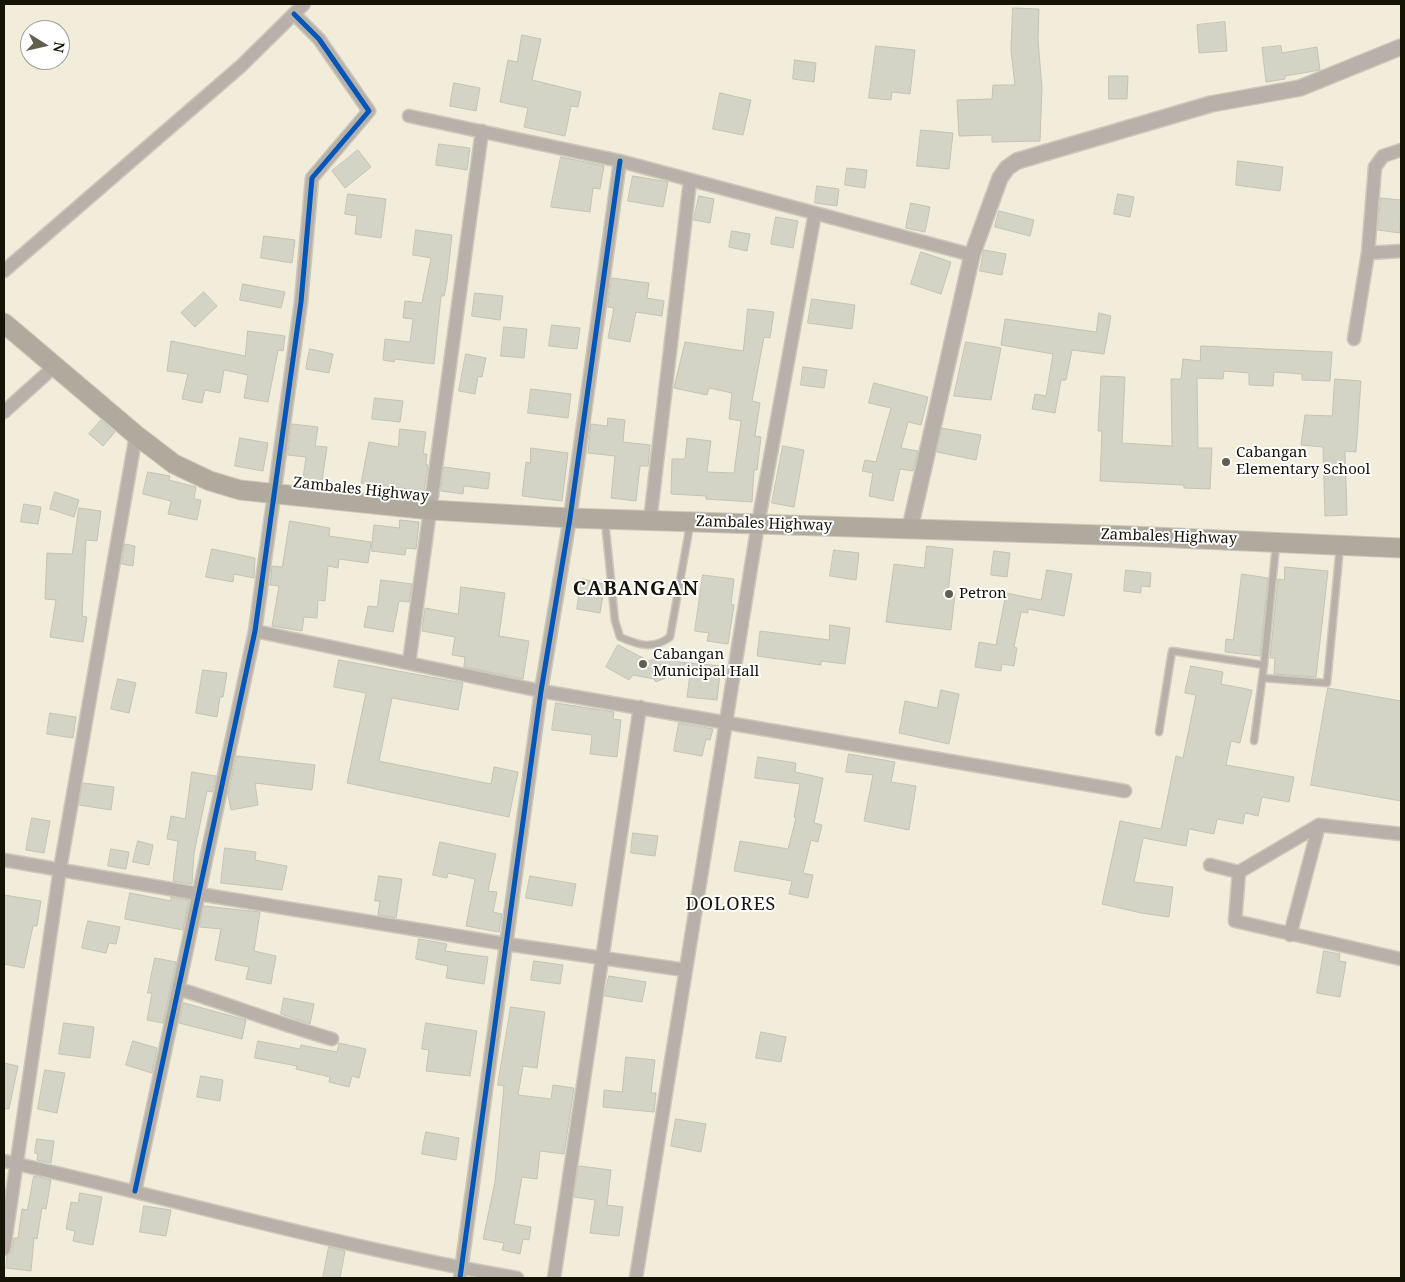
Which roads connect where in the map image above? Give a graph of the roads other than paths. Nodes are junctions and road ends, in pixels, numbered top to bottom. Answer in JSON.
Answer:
{"nodes":[{"id":1,"x":304,"y":4,"type":"edge"},
{"id":2,"x":294,"y":14,"type":"junction"},
{"id":3,"x":1401,"y":47,"type":"edge"},
{"id":4,"x":408,"y":116,"type":"dead end"},
{"id":5,"x":482,"y":131,"type":"junction"},
{"id":6,"x":1401,"y":150,"type":"edge"},
{"id":7,"x":620,"y":161,"type":"junction"},
{"id":8,"x":690,"y":181,"type":"junction"},
{"id":9,"x":815,"y":213,"type":"junction"},
{"id":10,"x":1401,"y":251,"type":"edge"},
{"id":11,"x":1368,"y":253,"type":"junction"},
{"id":12,"x":972,"y":255,"type":"junction"},
{"id":13,"x":4,"y":271,"type":"edge"},
{"id":14,"x":4,"y":323,"type":"edge"},
{"id":15,"x":1354,"y":339,"type":"dead end"},
{"id":16,"x":55,"y":366,"type":"junction"},
{"id":17,"x":4,"y":412,"type":"edge"},
{"id":18,"x":136,"y":435,"type":"junction"},
{"id":19,"x":275,"y":493,"type":"junction"},
{"id":20,"x":431,"y":510,"type":"junction"},
{"id":21,"x":570,"y":518,"type":"junction"},
{"id":22,"x":604,"y":519,"type":"junction"},
{"id":23,"x":650,"y":521,"type":"junction"},
{"id":24,"x":690,"y":521,"type":"junction"},
{"id":25,"x":758,"y":524,"type":"junction"},
{"id":26,"x":910,"y":528,"type":"junction"},
{"id":27,"x":1276,"y":541,"type":"junction"},
{"id":28,"x":1340,"y":546,"type":"junction"},
{"id":29,"x":1401,"y":548,"type":"edge"},
{"id":30,"x":255,"y":631,"type":"junction"},
{"id":31,"x":409,"y":663,"type":"junction"},
{"id":32,"x":1264,"y":665,"type":"junction"},
{"id":33,"x":1263,"y":678,"type":"junction"},
{"id":34,"x":541,"y":691,"type":"junction"},
{"id":35,"x":640,"y":707,"type":"junction"},
{"id":36,"x":728,"y":722,"type":"junction"},
{"id":37,"x":1159,"y":732,"type":"dead end"},
{"id":38,"x":1254,"y":741,"type":"dead end"},
{"id":39,"x":1125,"y":791,"type":"dead end"},
{"id":40,"x":1319,"y":825,"type":"junction"},
{"id":41,"x":1401,"y":834,"type":"edge"},
{"id":42,"x":4,"y":860,"type":"edge"},
{"id":43,"x":1210,"y":864,"type":"dead end"},
{"id":44,"x":60,"y":869,"type":"junction"},
{"id":45,"x":1239,"y":872,"type":"junction"},
{"id":46,"x":199,"y":894,"type":"junction"},
{"id":47,"x":1290,"y":935,"type":"junction"},
{"id":48,"x":506,"y":944,"type":"junction"},
{"id":49,"x":601,"y":958,"type":"junction"},
{"id":50,"x":1401,"y":959,"type":"edge"},
{"id":51,"x":686,"y":970,"type":"junction"},
{"id":52,"x":179,"y":989,"type":"junction"},
{"id":53,"x":332,"y":1039,"type":"dead end"},
{"id":54,"x":4,"y":1161,"type":"edge"},
{"id":55,"x":17,"y":1164,"type":"junction"},
{"id":56,"x":135,"y":1191,"type":"junction"},
{"id":57,"x":4,"y":1249,"type":"edge"},
{"id":58,"x":461,"y":1273,"type":"edge"},
{"id":59,"x":517,"y":1278,"type":"edge"},
{"id":60,"x":554,"y":1278,"type":"edge"},
{"id":61,"x":636,"y":1278,"type":"edge"}],
"edges":[{"from":1,"to":2,"type":"street"},
{"from":2,"to":13,"type":"street"},
{"from":2,"to":19,"type":"street"},
{"from":3,"to":12,"type":"street"},
{"from":4,"to":5,"type":"street"},
{"from":5,"to":7,"type":"street"},
{"from":5,"to":20,"type":"street"},
{"from":6,"to":11,"type":"street"},
{"from":7,"to":8,"type":"street"},
{"from":7,"to":21,"type":"street"},
{"from":8,"to":9,"type":"street"},
{"from":8,"to":23,"type":"street"},
{"from":9,"to":12,"type":"street"},
{"from":9,"to":25,"type":"street"},
{"from":10,"to":11,"type":"street"},
{"from":11,"to":15,"type":"street"},
{"from":12,"to":26,"type":"street"},
{"from":14,"to":16,"type":"main road","name":"Zambales Highway"},
{"from":16,"to":17,"type":"street"},
{"from":16,"to":18,"type":"main road","name":"Zambales Highway"},
{"from":18,"to":19,"type":"main road","name":"Zambales Highway"},
{"from":18,"to":44,"type":"street"},
{"from":19,"to":20,"type":"main road","name":"Zambales Highway"},
{"from":19,"to":30,"type":"street"},
{"from":20,"to":21,"type":"main road","name":"Zambales Highway"},
{"from":20,"to":31,"type":"street"},
{"from":21,"to":22,"type":"main road","name":"Zambales Highway"},
{"from":21,"to":34,"type":"street"},
{"from":22,"to":23,"type":"main road","name":"Zambales Highway"},
{"from":22,"to":24,"type":"lane"},
{"from":23,"to":24,"type":"main road","name":"Zambales Highway"},
{"from":24,"to":25,"type":"main road","name":"Zambales Highway"},
{"from":25,"to":26,"type":"main road","name":"Zambales Highway"},
{"from":25,"to":36,"type":"street"},
{"from":26,"to":27,"type":"main road","name":"Zambales Highway"},
{"from":27,"to":28,"type":"main road","name":"Zambales Highway"},
{"from":27,"to":32,"type":"lane"},
{"from":28,"to":29,"type":"main road","name":"Zambales Highway"},
{"from":28,"to":33,"type":"lane"},
{"from":30,"to":31,"type":"street"},
{"from":30,"to":46,"type":"street"},
{"from":31,"to":34,"type":"street"},
{"from":32,"to":33,"type":"lane"},
{"from":32,"to":37,"type":"lane"},
{"from":33,"to":38,"type":"lane"},
{"from":34,"to":35,"type":"street"},
{"from":34,"to":48,"type":"street"},
{"from":35,"to":36,"type":"street"},
{"from":35,"to":49,"type":"street"},
{"from":36,"to":39,"type":"street"},
{"from":36,"to":51,"type":"street"},
{"from":40,"to":41,"type":"street"},
{"from":40,"to":45,"type":"street"},
{"from":40,"to":47,"type":"street"},
{"from":42,"to":44,"type":"street"},
{"from":43,"to":45,"type":"street"},
{"from":44,"to":46,"type":"street"},
{"from":44,"to":55,"type":"street"},
{"from":45,"to":47,"type":"street"},
{"from":46,"to":48,"type":"street"},
{"from":46,"to":52,"type":"street"},
{"from":47,"to":50,"type":"street"},
{"from":48,"to":49,"type":"street"},
{"from":48,"to":58,"type":"street"},
{"from":49,"to":51,"type":"street"},
{"from":49,"to":60,"type":"street"},
{"from":51,"to":61,"type":"street"},
{"from":52,"to":53,"type":"street"},
{"from":52,"to":56,"type":"street"},
{"from":54,"to":55,"type":"street"},
{"from":55,"to":56,"type":"street"},
{"from":55,"to":57,"type":"street"},
{"from":56,"to":58,"type":"street"},
{"from":58,"to":59,"type":"street"}]}
